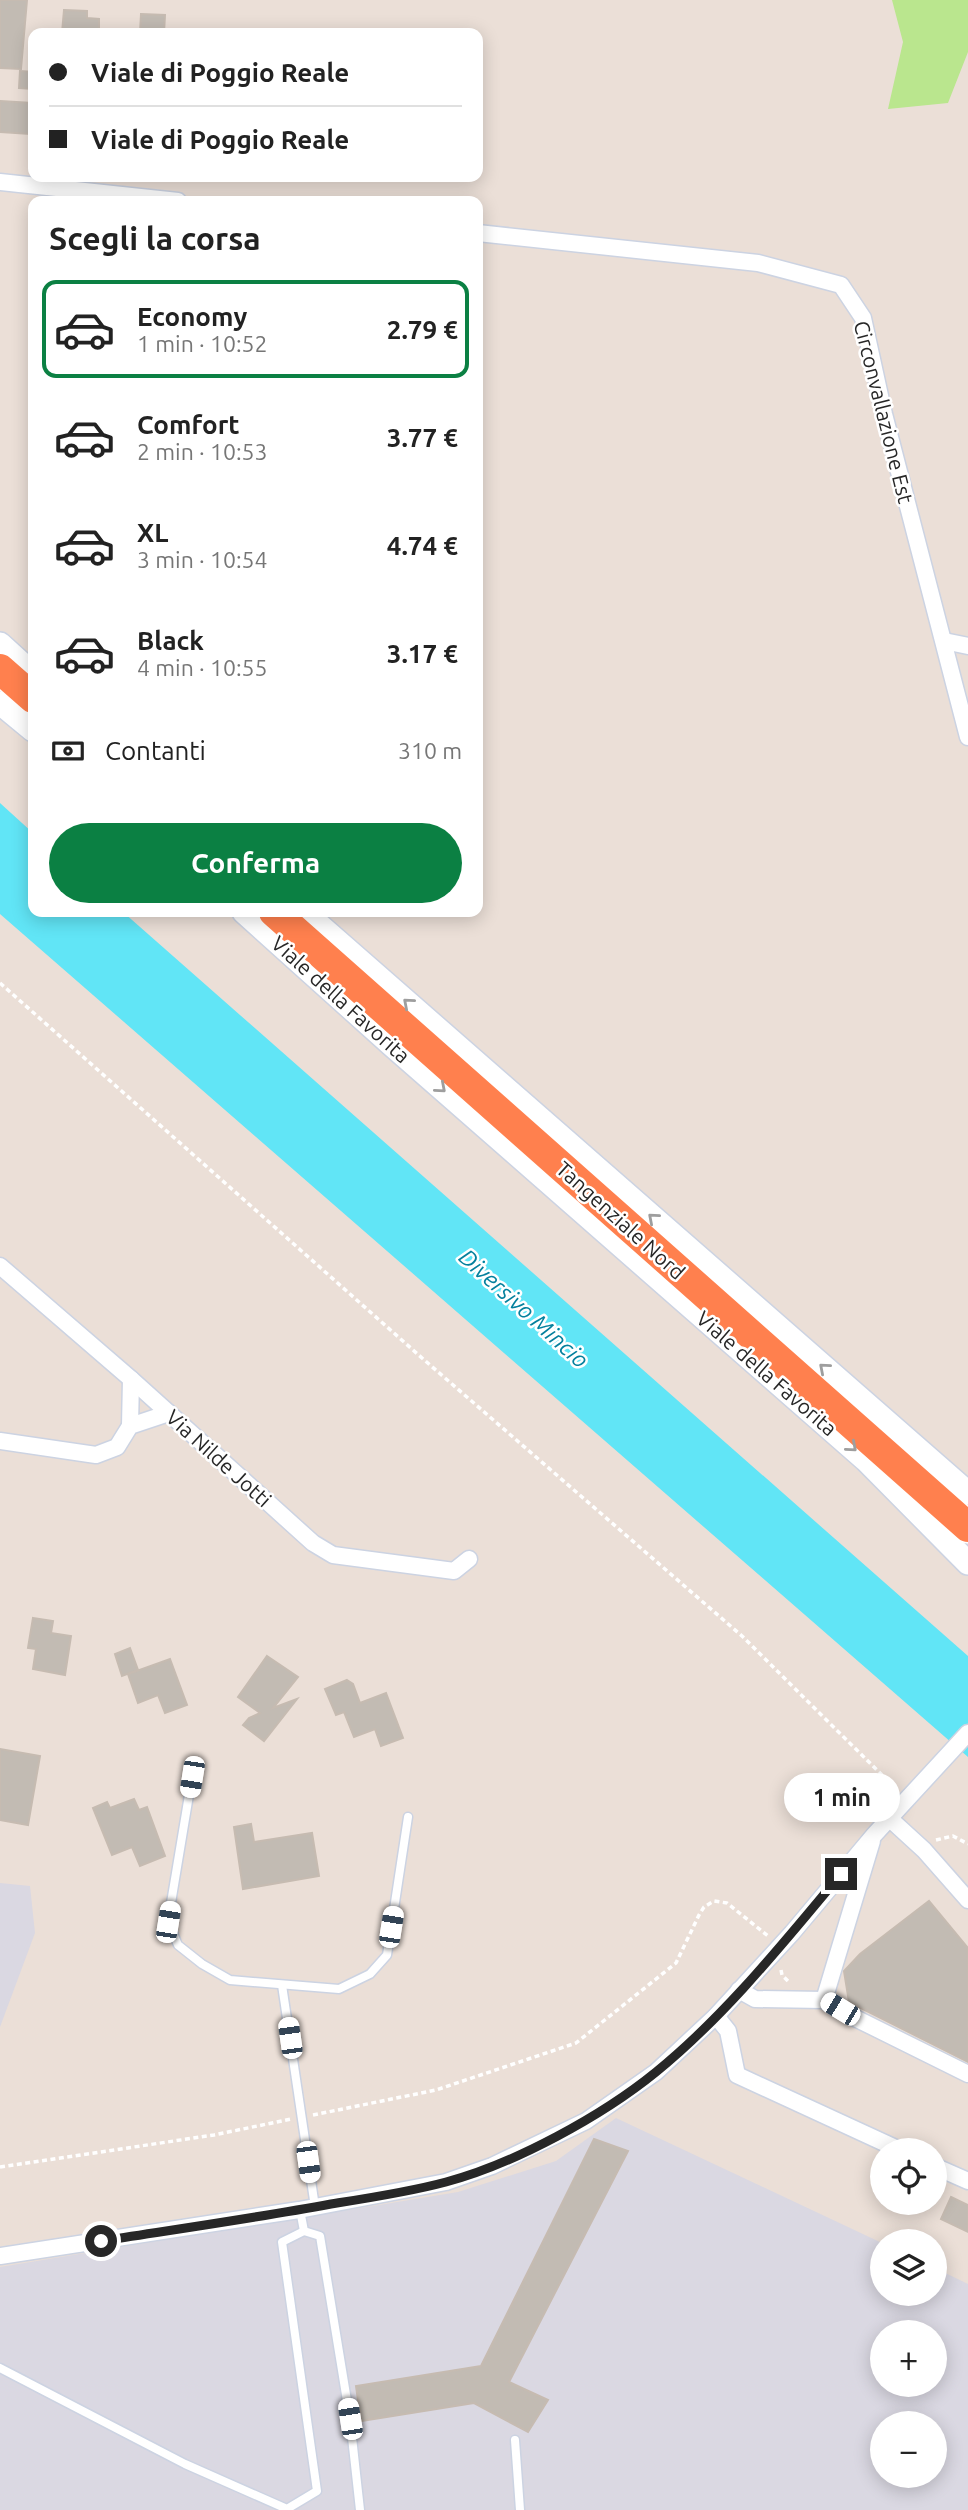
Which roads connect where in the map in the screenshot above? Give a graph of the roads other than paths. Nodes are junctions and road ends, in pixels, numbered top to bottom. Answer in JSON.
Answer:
{"nodes":[{"id":1,"x":0,"y":182,"type":"edge"},
{"id":2,"x":131,"y":196,"type":"edge"},
{"id":3,"x":483,"y":234,"type":"edge"},
{"id":4,"x":944,"y":641,"type":"junction"},
{"id":5,"x":0,"y":644,"type":"edge"},
{"id":6,"x":968,"y":646,"type":"edge"},
{"id":7,"x":0,"y":668,"type":"edge"},
{"id":8,"x":28,"y":669,"type":"edge"},
{"id":9,"x":28,"y":693,"type":"edge"},
{"id":10,"x":0,"y":703,"type":"edge"},
{"id":11,"x":28,"y":726,"type":"edge"},
{"id":12,"x":968,"y":737,"type":"edge"},
{"id":13,"x":250,"y":917,"type":"edge"},
{"id":14,"x":280,"y":917,"type":"edge"},
{"id":15,"x":310,"y":917,"type":"edge"},
{"id":16,"x":0,"y":1266,"type":"edge"},
{"id":17,"x":131,"y":1379,"type":"junction"},
{"id":18,"x":169,"y":1413,"type":"junction"},
{"id":19,"x":130,"y":1426,"type":"junction"},
{"id":20,"x":0,"y":1441,"type":"edge"},
{"id":21,"x":968,"y":1493,"type":"edge"},
{"id":22,"x":968,"y":1527,"type":"edge"},
{"id":23,"x":469,"y":1559,"type":"dead end"},
{"id":24,"x":968,"y":1563,"type":"edge"},
{"id":25,"x":968,"y":1733,"type":"edge"},
{"id":26,"x":192,"y":1777,"type":"dead end"},
{"id":27,"x":408,"y":1817,"type":"dead end"},
{"id":28,"x":889,"y":1818,"type":"junction"},
{"id":29,"x":874,"y":1835,"type":"junction"},
{"id":30,"x":968,"y":1900,"type":"edge"},
{"id":31,"x":282,"y":1985,"type":"junction"},
{"id":32,"x":739,"y":1990,"type":"junction"},
{"id":33,"x":824,"y":2000,"type":"junction"},
{"id":34,"x":716,"y":2016,"type":"junction"},
{"id":35,"x":968,"y":2074,"type":"edge"},
{"id":36,"x":874,"y":2138,"type":"edge"},
{"id":37,"x":947,"y":2172,"type":"edge"},
{"id":38,"x":968,"y":2181,"type":"edge"},
{"id":39,"x":307,"y":2209,"type":"junction"},
{"id":40,"x":304,"y":2231,"type":"junction"},
{"id":41,"x":0,"y":2256,"type":"edge"},
{"id":42,"x":0,"y":2368,"type":"edge"},
{"id":43,"x":515,"y":2440,"type":"dead end"},
{"id":44,"x":288,"y":2509,"type":"edge"},
{"id":45,"x":360,"y":2510,"type":"edge"},
{"id":46,"x":520,"y":2510,"type":"edge"}],
"edges":[{"from":1,"to":2,"type":"street"},
{"from":3,"to":4,"type":"street","name":"Circonvallazione Est"},
{"from":4,"to":6,"type":"street"},
{"from":4,"to":12,"type":"street","name":"Circonvallazione Est"},
{"from":5,"to":8,"type":"main road"},
{"from":7,"to":9,"type":"highway"},
{"from":10,"to":11,"type":"main road"},
{"from":13,"to":24,"type":"main road","name":"Viale della Favorita","one_way":true},
{"from":14,"to":22,"type":"highway","name":"Tangenziale Nord"},
{"from":21,"to":15,"type":"main road","name":"Viale della Favorita","one_way":true},
{"from":16,"to":17,"type":"street","name":"Via Nilde Jotti"},
{"from":17,"to":18,"type":"street","name":"Via Nilde Jotti"},
{"from":17,"to":19,"type":"street"},
{"from":18,"to":19,"type":"street"},
{"from":18,"to":23,"type":"street","name":"Via Nilde Jotti"},
{"from":19,"to":20,"type":"street"},
{"from":25,"to":28,"type":"street"},
{"from":26,"to":31,"type":"lane"},
{"from":27,"to":31,"type":"lane"},
{"from":28,"to":29,"type":"street"},
{"from":28,"to":30,"type":"street"},
{"from":29,"to":32,"type":"street"},
{"from":29,"to":33,"type":"street"},
{"from":31,"to":39,"type":"lane"},
{"from":32,"to":33,"type":"street"},
{"from":32,"to":34,"type":"street"},
{"from":33,"to":35,"type":"street"},
{"from":34,"to":36,"type":"street"},
{"from":34,"to":39,"type":"street"},
{"from":37,"to":38,"type":"street"},
{"from":39,"to":40,"type":"lane"},
{"from":39,"to":41,"type":"street"},
{"from":40,"to":44,"type":"lane"},
{"from":40,"to":45,"type":"lane"},
{"from":42,"to":44,"type":"lane"},
{"from":43,"to":46,"type":"lane"}]}
